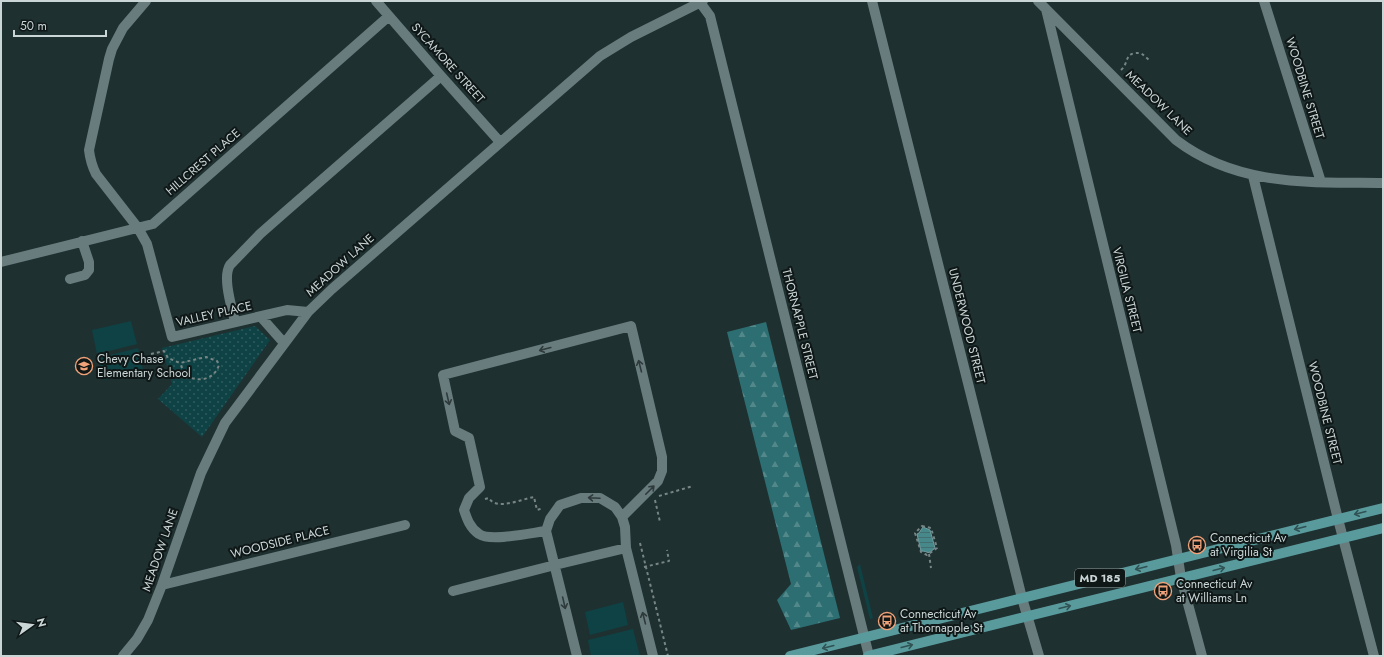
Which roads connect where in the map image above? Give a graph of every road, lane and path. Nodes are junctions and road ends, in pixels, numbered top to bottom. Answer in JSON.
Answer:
{"nodes":[{"id":1,"x":146,"y":1,"type":"edge"},
{"id":2,"x":376,"y":1,"type":"edge"},
{"id":3,"x":700,"y":1,"type":"edge"},
{"id":4,"x":872,"y":1,"type":"edge"},
{"id":5,"x":1038,"y":1,"type":"edge"},
{"id":6,"x":1264,"y":1,"type":"edge"},
{"id":7,"x":1046,"y":9,"type":"junction"},
{"id":8,"x":388,"y":16,"type":"junction"},
{"id":9,"x":1149,"y":60,"type":"dead end"},
{"id":10,"x":1124,"y":67,"type":"dead end"},
{"id":11,"x":441,"y":76,"type":"junction"},
{"id":12,"x":500,"y":142,"type":"junction"},
{"id":13,"x":1253,"y":176,"type":"junction"},
{"id":14,"x":1321,"y":182,"type":"junction"},
{"id":15,"x":1383,"y":183,"type":"edge"},
{"id":16,"x":138,"y":228,"type":"junction"},
{"id":17,"x":82,"y":241,"type":"junction"},
{"id":18,"x":1,"y":262,"type":"edge"},
{"id":19,"x":70,"y":278,"type":"dead end"},
{"id":20,"x":308,"y":312,"type":"junction"},
{"id":21,"x":262,"y":316,"type":"junction"},
{"id":22,"x":235,"y":322,"type":"junction"},
{"id":23,"x":284,"y":343,"type":"junction"},
{"id":24,"x":151,"y":354,"type":"dead end"},
{"id":25,"x":180,"y":363,"type":"junction"},
{"id":26,"x":693,"y":486,"type":"dead end"},
{"id":27,"x":482,"y":499,"type":"dead end"},
{"id":28,"x":548,"y":507,"type":"dead end"},
{"id":29,"x":1383,"y":508,"type":"edge"},
{"id":30,"x":622,"y":517,"type":"junction"},
{"id":31,"x":1338,"y":519,"type":"junction"},
{"id":32,"x":660,"y":522,"type":"dead end"},
{"id":33,"x":405,"y":525,"type":"dead end"},
{"id":34,"x":1383,"y":528,"type":"edge"},
{"id":35,"x":546,"y":531,"type":"junction"},
{"id":36,"x":1343,"y":538,"type":"junction"},
{"id":37,"x":640,"y":543,"type":"dead end"},
{"id":38,"x":626,"y":548,"type":"junction"},
{"id":39,"x":667,"y":550,"type":"dead end"},
{"id":40,"x":928,"y":554,"type":"junction"},
{"id":41,"x":1178,"y":559,"type":"junction"},
{"id":42,"x":555,"y":565,"type":"junction"},
{"id":43,"x":646,"y":567,"type":"junction"},
{"id":44,"x":931,"y":568,"type":"dead end"},
{"id":45,"x":631,"y":570,"type":"junction"},
{"id":46,"x":1181,"y":578,"type":"junction"},
{"id":47,"x":162,"y":585,"type":"junction"},
{"id":48,"x":454,"y":591,"type":"dead end"},
{"id":49,"x":1022,"y":598,"type":"junction"},
{"id":50,"x":1027,"y":616,"type":"junction"},
{"id":51,"x":865,"y":637,"type":"junction"},
{"id":52,"x":123,"y":656,"type":"edge"},
{"id":53,"x":577,"y":656,"type":"edge"},
{"id":54,"x":653,"y":656,"type":"edge"},
{"id":55,"x":668,"y":656,"type":"edge"},
{"id":56,"x":790,"y":656,"type":"edge"},
{"id":57,"x":869,"y":656,"type":"edge"},
{"id":58,"x":1039,"y":656,"type":"edge"},
{"id":59,"x":1202,"y":656,"type":"edge"},
{"id":60,"x":1374,"y":656,"type":"edge"}],
"edges":[{"from":1,"to":16,"type":"street"},
{"from":2,"to":8,"type":"street","name":"SYCAMORE STREET"},
{"from":3,"to":12,"type":"street","name":"MEADOW LANE"},
{"from":3,"to":51,"type":"street","name":"THORNAPPLE STREET"},
{"from":4,"to":49,"type":"street","name":"UNDERWOOD STREET"},
{"from":5,"to":7,"type":"street","name":"MEADOW LANE"},
{"from":6,"to":14,"type":"street","name":"WOODBINE STREET"},
{"from":7,"to":13,"type":"street","name":"MEADOW LANE"},
{"from":7,"to":41,"type":"street","name":"VIRGILIA STREET"},
{"from":8,"to":11,"type":"street","name":"SYCAMORE STREET"},
{"from":8,"to":16,"type":"street","name":"HILLCREST PLACE"},
{"from":9,"to":10,"type":"path"},
{"from":11,"to":12,"type":"street","name":"SYCAMORE STREET"},
{"from":11,"to":22,"type":"street"},
{"from":12,"to":20,"type":"street","name":"MEADOW LANE"},
{"from":13,"to":14,"type":"street","name":"MEADOW LANE"},
{"from":13,"to":31,"type":"street","name":"WOODBINE STREET"},
{"from":14,"to":15,"type":"street","name":"MEADOW LANE"},
{"from":16,"to":17,"type":"street","name":"HILLCREST PLACE"},
{"from":16,"to":22,"type":"street","name":"VALLEY PLACE"},
{"from":17,"to":18,"type":"street","name":"HILLCREST PLACE"},
{"from":17,"to":19,"type":"street"},
{"from":20,"to":21,"type":"street","name":"VALLEY PLACE"},
{"from":20,"to":23,"type":"street","name":"MEADOW LANE"},
{"from":21,"to":22,"type":"street","name":"VALLEY PLACE"},
{"from":21,"to":23,"type":"street","name":"VALLEY PLACE"},
{"from":23,"to":47,"type":"street","name":"MEADOW LANE"},
{"from":24,"to":25,"type":"path"},
{"from":25,"to":25,"type":"path"},
{"from":26,"to":32,"type":"path"},
{"from":27,"to":28,"type":"path"},
{"from":29,"to":31,"type":"main road","number":"MD 185","one_way":true},
{"from":30,"to":35,"type":"street","one_way":true},
{"from":30,"to":35,"type":"street","one_way":true},
{"from":30,"to":38,"type":"street"},
{"from":31,"to":36,"type":"street","name":"WOODBINE STREET"},
{"from":31,"to":41,"type":"main road","number":"MD 185","one_way":true},
{"from":33,"to":47,"type":"street","name":"WOODSIDE PLACE"},
{"from":34,"to":36,"type":"main road","number":"MD 185"},
{"from":35,"to":42,"type":"street"},
{"from":46,"to":36,"type":"main road","number":"MD 185","one_way":true},
{"from":36,"to":60,"type":"street","name":"WOODBINE STREET"},
{"from":37,"to":43,"type":"path"},
{"from":38,"to":42,"type":"street"},
{"from":38,"to":45,"type":"street"},
{"from":39,"to":43,"type":"path"},
{"from":40,"to":40,"type":"path"},
{"from":40,"to":44,"type":"path"},
{"from":41,"to":46,"type":"street","name":"VIRGILIA STREET"},
{"from":41,"to":49,"type":"main road","number":"MD 185","one_way":true},
{"from":42,"to":48,"type":"street"},
{"from":42,"to":53,"type":"street","one_way":true},
{"from":43,"to":45,"type":"path"},
{"from":43,"to":55,"type":"path"},
{"from":54,"to":45,"type":"street","one_way":true},
{"from":50,"to":46,"type":"main road","number":"MD 185","one_way":true},
{"from":46,"to":59,"type":"street","name":"VIRGILIA STREET"},
{"from":47,"to":52,"type":"street","name":"MEADOW LANE"},
{"from":49,"to":50,"type":"street","name":"UNDERWOOD STREET"},
{"from":49,"to":51,"type":"main road","number":"MD 185"},
{"from":57,"to":50,"type":"main road","number":"MD 185","one_way":true},
{"from":50,"to":58,"type":"street","name":"UNDERWOOD STREET"},
{"from":51,"to":56,"type":"main road","number":"MD 185","one_way":true},
{"from":51,"to":57,"type":"street","name":"THORNAPPLE STREET"}]}
